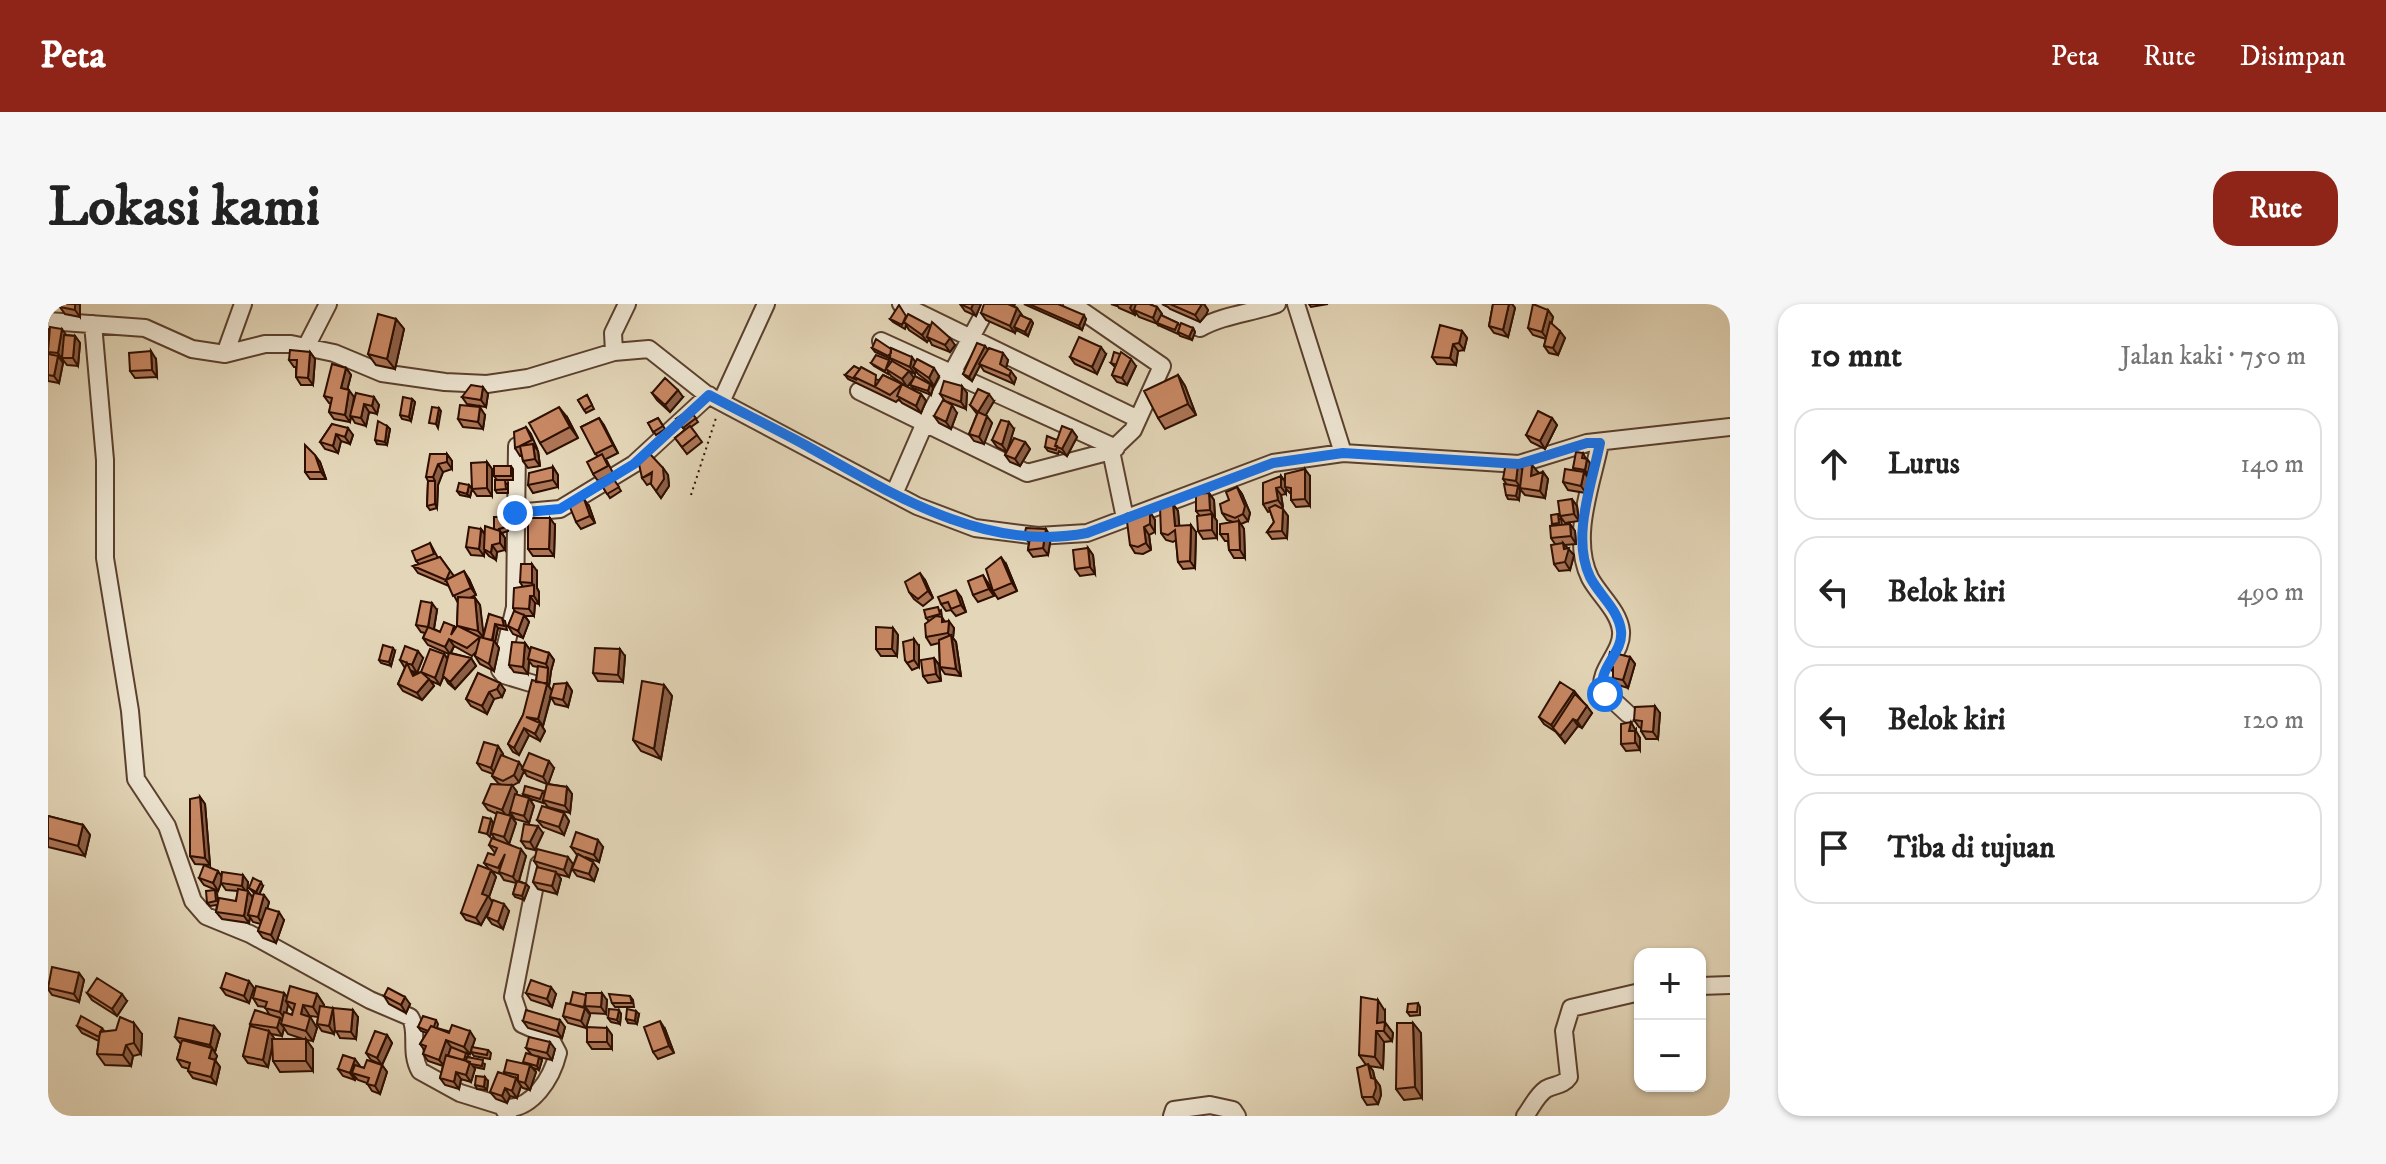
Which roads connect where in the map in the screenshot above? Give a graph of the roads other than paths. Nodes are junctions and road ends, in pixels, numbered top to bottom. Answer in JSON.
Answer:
{"nodes":[{"id":1,"x":243,"y":304,"type":"edge"},
{"id":2,"x":328,"y":304,"type":"edge"},
{"id":3,"x":627,"y":304,"type":"edge"},
{"id":4,"x":766,"y":304,"type":"edge"},
{"id":5,"x":901,"y":304,"type":"edge"},
{"id":6,"x":989,"y":304,"type":"edge"},
{"id":7,"x":1072,"y":304,"type":"edge"},
{"id":8,"x":1150,"y":304,"type":"edge"},
{"id":9,"x":1277,"y":304,"type":"edge"},
{"id":10,"x":1296,"y":304,"type":"edge"},
{"id":11,"x":1239,"y":310,"type":"edge"},
{"id":12,"x":48,"y":321,"type":"edge"},
{"id":13,"x":93,"y":324,"type":"junction"},
{"id":14,"x":971,"y":339,"type":"junction"},
{"id":15,"x":881,"y":341,"type":"edge"},
{"id":16,"x":306,"y":347,"type":"junction"},
{"id":17,"x":614,"y":352,"type":"junction"},
{"id":18,"x":225,"y":354,"type":"junction"},
{"id":19,"x":952,"y":372,"type":"junction"},
{"id":20,"x":859,"y":391,"type":"dead end"},
{"id":21,"x":715,"y":398,"type":"junction"},
{"id":22,"x":1138,"y":419,"type":"junction"},
{"id":23,"x":924,"y":425,"type":"junction"},
{"id":24,"x":1730,"y":427,"type":"edge"},
{"id":25,"x":1600,"y":443,"type":"junction"},
{"id":26,"x":517,"y":446,"type":"edge"},
{"id":27,"x":1114,"y":449,"type":"junction"},
{"id":28,"x":1343,"y":453,"type":"junction"},
{"id":29,"x":894,"y":494,"type":"junction"},
{"id":30,"x":515,"y":513,"type":"junction"},
{"id":31,"x":1125,"y":518,"type":"junction"},
{"id":32,"x":534,"y":684,"type":"edge"},
{"id":33,"x":1628,"y":714,"type":"dead end"},
{"id":34,"x":541,"y":856,"type":"edge"},
{"id":35,"x":1730,"y":985,"type":"edge"},
{"id":36,"x":1706,"y":986,"type":"edge"},
{"id":37,"x":1634,"y":993,"type":"edge"},
{"id":38,"x":506,"y":1112,"type":"edge"},
{"id":39,"x":1172,"y":1116,"type":"edge"},
{"id":40,"x":1237,"y":1116,"type":"edge"},
{"id":41,"x":1525,"y":1116,"type":"edge"}],
"edges":[{"from":1,"to":18,"type":"street"},
{"from":2,"to":16,"type":"street"},
{"from":3,"to":17,"type":"street"},
{"from":4,"to":21,"type":"street"},
{"from":5,"to":14,"type":"street"},
{"from":6,"to":14,"type":"street"},
{"from":7,"to":22,"type":"street"},
{"from":8,"to":11,"type":"street"},
{"from":9,"to":11,"type":"street"},
{"from":10,"to":28,"type":"street"},
{"from":12,"to":13,"type":"street"},
{"from":13,"to":18,"type":"street"},
{"from":13,"to":38,"type":"street"},
{"from":14,"to":19,"type":"street"},
{"from":14,"to":22,"type":"street"},
{"from":15,"to":19,"type":"street"},
{"from":16,"to":17,"type":"street"},
{"from":16,"to":18,"type":"street"},
{"from":17,"to":21,"type":"street"},
{"from":19,"to":23,"type":"street"},
{"from":19,"to":27,"type":"street"},
{"from":20,"to":23,"type":"street"},
{"from":21,"to":29,"type":"street"},
{"from":21,"to":30,"type":"street"},
{"from":22,"to":27,"type":"street"},
{"from":23,"to":27,"type":"street"},
{"from":23,"to":29,"type":"street"},
{"from":24,"to":25,"type":"street"},
{"from":25,"to":28,"type":"street"},
{"from":25,"to":33,"type":"street"},
{"from":26,"to":30,"type":"street"},
{"from":27,"to":31,"type":"street"},
{"from":28,"to":31,"type":"street"},
{"from":29,"to":31,"type":"street"},
{"from":30,"to":32,"type":"street"},
{"from":34,"to":38,"type":"street"},
{"from":35,"to":36,"type":"street"},
{"from":37,"to":41,"type":"street"},
{"from":39,"to":40,"type":"street"}]}
